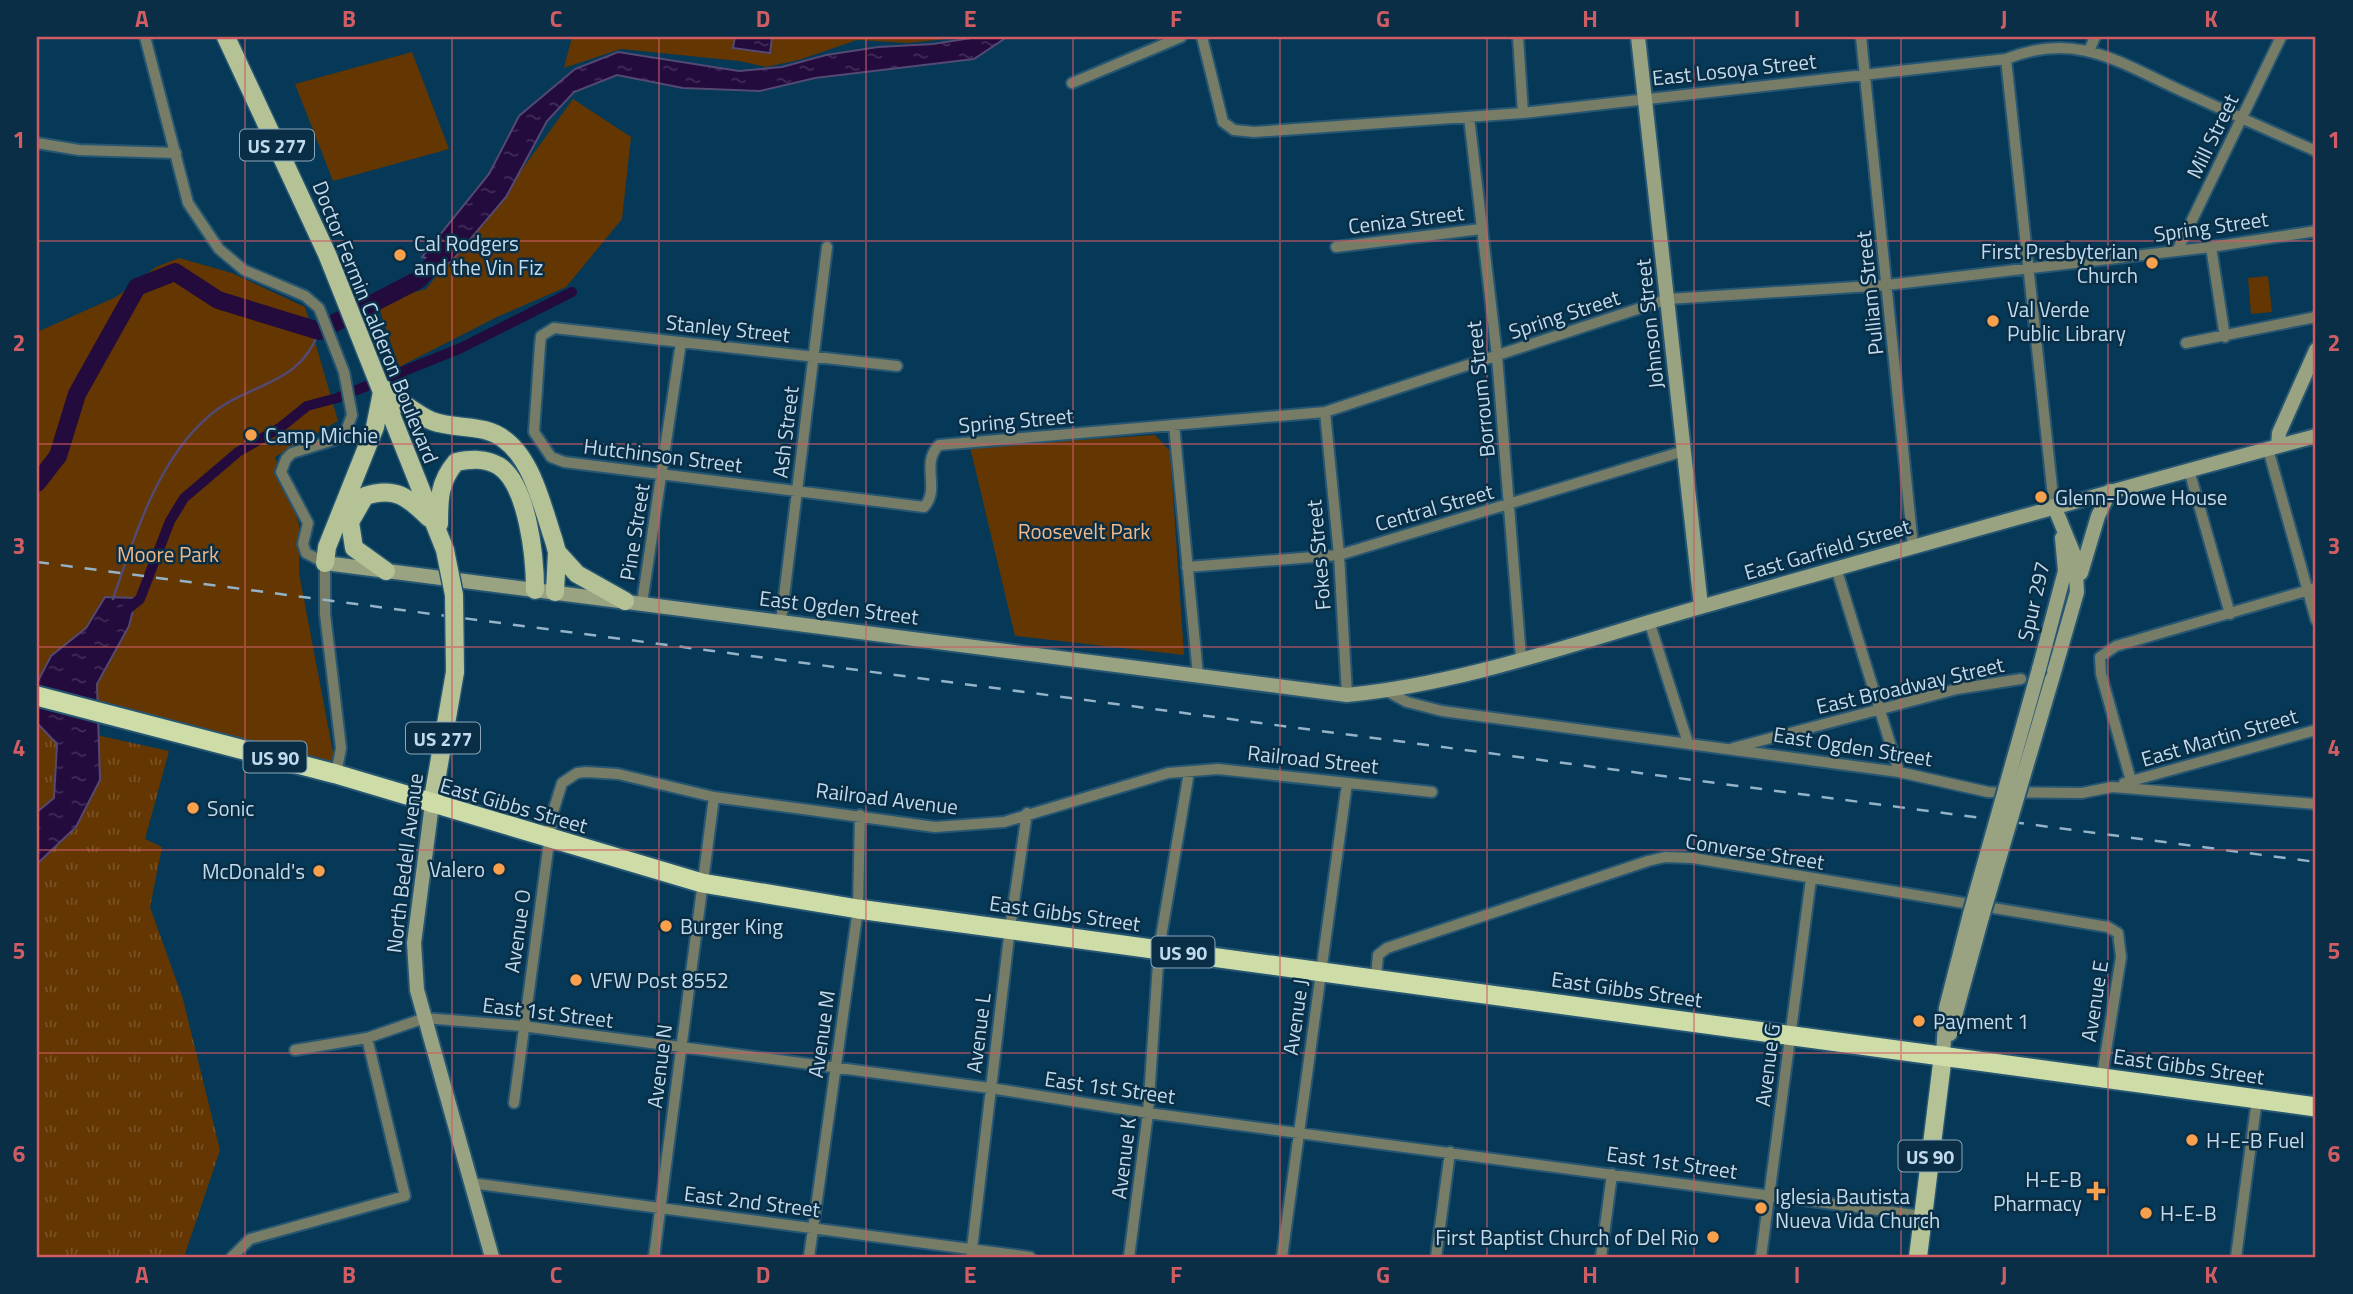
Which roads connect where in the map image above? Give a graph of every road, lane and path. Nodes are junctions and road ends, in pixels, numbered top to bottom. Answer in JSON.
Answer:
{"nodes":[{"id":1,"x":145,"y":37,"type":"edge"},
{"id":2,"x":226,"y":37,"type":"edge"},
{"id":3,"x":1181,"y":37,"type":"edge"},
{"id":4,"x":1202,"y":37,"type":"edge"},
{"id":5,"x":1518,"y":37,"type":"edge"},
{"id":6,"x":1638,"y":37,"type":"edge"},
{"id":7,"x":1861,"y":37,"type":"edge"},
{"id":8,"x":2095,"y":37,"type":"edge"},
{"id":9,"x":2281,"y":37,"type":"edge"},
{"id":10,"x":2089,"y":51,"type":"junction"},
{"id":11,"x":2006,"y":59,"type":"junction"},
{"id":12,"x":1866,"y":74,"type":"junction"},
{"id":13,"x":1072,"y":83,"type":"dead end"},
{"id":14,"x":1644,"y":98,"type":"junction"},
{"id":15,"x":1523,"y":113,"type":"junction"},
{"id":16,"x":1469,"y":117,"type":"junction"},
{"id":17,"x":2243,"y":118,"type":"junction"},
{"id":18,"x":37,"y":143,"type":"edge"},
{"id":19,"x":2316,"y":151,"type":"edge"},
{"id":20,"x":176,"y":153,"type":"junction"},
{"id":21,"x":1481,"y":229,"type":"junction"},
{"id":22,"x":2316,"y":231,"type":"edge"},
{"id":23,"x":827,"y":247,"type":"dead end"},
{"id":24,"x":1336,"y":247,"type":"dead end"},
{"id":25,"x":2211,"y":247,"type":"junction"},
{"id":26,"x":2177,"y":251,"type":"junction"},
{"id":27,"x":2029,"y":268,"type":"junction"},
{"id":28,"x":1887,"y":285,"type":"junction"},
{"id":29,"x":1668,"y":299,"type":"junction"},
{"id":30,"x":2316,"y":317,"type":"edge"},
{"id":31,"x":2225,"y":337,"type":"junction"},
{"id":32,"x":681,"y":342,"type":"junction"},
{"id":33,"x":2186,"y":343,"type":"dead end"},
{"id":34,"x":2316,"y":350,"type":"edge"},
{"id":35,"x":814,"y":356,"type":"junction"},
{"id":36,"x":1497,"y":356,"type":"junction"},
{"id":37,"x":897,"y":366,"type":"dead end"},
{"id":38,"x":2313,"y":366,"type":"edge"},
{"id":39,"x":382,"y":388,"type":"junction"},
{"id":40,"x":1325,"y":412,"type":"junction"},
{"id":41,"x":1174,"y":425,"type":"junction"},
{"id":42,"x":2316,"y":436,"type":"edge"},
{"id":43,"x":2273,"y":448,"type":"junction"},
{"id":44,"x":1684,"y":451,"type":"junction"},
{"id":45,"x":564,"y":462,"type":"joint"},
{"id":46,"x":2189,"y":470,"type":"junction"},
{"id":47,"x":662,"y":474,"type":"junction"},
{"id":48,"x":798,"y":491,"type":"junction"},
{"id":49,"x":2110,"y":491,"type":"junction"},
{"id":50,"x":1511,"y":505,"type":"junction"},
{"id":51,"x":2054,"y":506,"type":"junction"},
{"id":52,"x":924,"y":507,"type":"joint"},
{"id":53,"x":439,"y":528,"type":"junction"},
{"id":54,"x":1913,"y":547,"type":"junction"},
{"id":55,"x":445,"y":550,"type":"joint"},
{"id":56,"x":557,"y":552,"type":"junction"},
{"id":57,"x":1339,"y":555,"type":"junction"},
{"id":58,"x":325,"y":563,"type":"junction"},
{"id":59,"x":1187,"y":567,"type":"junction"},
{"id":60,"x":1836,"y":568,"type":"junction"},
{"id":61,"x":386,"y":571,"type":"junction"},
{"id":62,"x":2312,"y":589,"type":"edge"},
{"id":63,"x":535,"y":590,"type":"junction"},
{"id":64,"x":555,"y":592,"type":"junction"},
{"id":65,"x":2077,"y":592,"type":"junction"},
{"id":66,"x":634,"y":602,"type":"junction"},
{"id":67,"x":1702,"y":606,"type":"junction"},
{"id":68,"x":2230,"y":614,"type":"junction"},
{"id":69,"x":2316,"y":620,"type":"edge"},
{"id":70,"x":782,"y":621,"type":"junction"},
{"id":71,"x":1649,"y":621,"type":"junction"},
{"id":72,"x":1521,"y":658,"type":"junction"},
{"id":73,"x":1198,"y":675,"type":"junction"},
{"id":74,"x":2021,"y":679,"type":"dead end"},
{"id":75,"x":1387,"y":691,"type":"junction"},
{"id":76,"x":1347,"y":695,"type":"junction"},
{"id":77,"x":37,"y":696,"type":"edge"},
{"id":78,"x":1880,"y":709,"type":"junction"},
{"id":79,"x":2316,"y":730,"type":"edge"},
{"id":80,"x":1688,"y":743,"type":"junction"},
{"id":81,"x":1726,"y":749,"type":"junction"},
{"id":82,"x":1189,"y":772,"type":"junction"},
{"id":83,"x":1899,"y":772,"type":"junction"},
{"id":84,"x":577,"y":773,"type":"joint"},
{"id":85,"x":336,"y":774,"type":"junction"},
{"id":86,"x":2131,"y":782,"type":"junction"},
{"id":87,"x":1347,"y":783,"type":"junction"},
{"id":88,"x":2112,"y":787,"type":"junction"},
{"id":89,"x":1432,"y":792,"type":"dead end"},
{"id":90,"x":714,"y":797,"type":"junction"},
{"id":91,"x":432,"y":804,"type":"junction"},
{"id":92,"x":2316,"y":804,"type":"edge"},
{"id":93,"x":1027,"y":813,"type":"junction"},
{"id":94,"x":860,"y":815,"type":"junction"},
{"id":95,"x":550,"y":839,"type":"junction"},
{"id":96,"x":1811,"y":878,"type":"junction"},
{"id":97,"x":702,"y":883,"type":"junction"},
{"id":98,"x":858,"y":909,"type":"junction"},
{"id":99,"x":1976,"y":915,"type":"junction"},
{"id":100,"x":1010,"y":928,"type":"junction"},
{"id":101,"x":2118,"y":933,"type":"joint"},
{"id":102,"x":1159,"y":949,"type":"junction"},
{"id":103,"x":1320,"y":971,"type":"junction"},
{"id":104,"x":1376,"y":978,"type":"junction"},
{"id":105,"x":425,"y":1018,"type":"junction"},
{"id":106,"x":522,"y":1026,"type":"junction"},
{"id":107,"x":1791,"y":1034,"type":"junction"},
{"id":108,"x":367,"y":1038,"type":"junction"},
{"id":109,"x":681,"y":1049,"type":"junction"},
{"id":110,"x":295,"y":1050,"type":"dead end"},
{"id":111,"x":1943,"y":1055,"type":"junction"},
{"id":112,"x":835,"y":1069,"type":"junction"},
{"id":113,"x":2102,"y":1076,"type":"junction"},
{"id":114,"x":990,"y":1088,"type":"junction"},
{"id":115,"x":2257,"y":1099,"type":"junction"},
{"id":116,"x":514,"y":1103,"type":"dead end"},
{"id":117,"x":2316,"y":1107,"type":"edge"},
{"id":118,"x":1148,"y":1113,"type":"junction"},
{"id":119,"x":1299,"y":1131,"type":"junction"},
{"id":120,"x":1450,"y":1152,"type":"junction"},
{"id":121,"x":1612,"y":1174,"type":"junction"},
{"id":122,"x":471,"y":1183,"type":"junction"},
{"id":123,"x":1770,"y":1195,"type":"junction"},
{"id":124,"x":660,"y":1209,"type":"junction"},
{"id":125,"x":1923,"y":1216,"type":"junction"},
{"id":126,"x":814,"y":1228,"type":"junction"},
{"id":127,"x":972,"y":1254,"type":"edge"},
{"id":128,"x":232,"y":1257,"type":"edge"},
{"id":129,"x":492,"y":1257,"type":"edge"},
{"id":130,"x":654,"y":1257,"type":"edge"},
{"id":131,"x":810,"y":1257,"type":"edge"},
{"id":132,"x":1030,"y":1257,"type":"edge"},
{"id":133,"x":1129,"y":1257,"type":"edge"},
{"id":134,"x":1282,"y":1257,"type":"edge"},
{"id":135,"x":1436,"y":1257,"type":"edge"},
{"id":136,"x":1601,"y":1257,"type":"edge"},
{"id":137,"x":1761,"y":1257,"type":"edge"},
{"id":138,"x":1917,"y":1257,"type":"edge"},
{"id":139,"x":2236,"y":1257,"type":"edge"}],
"edges":[{"from":1,"to":20,"type":"street"},
{"from":2,"to":39,"type":"main road","name":"Doctor Fermin Calderon Boulevard","number":"US 277"},
{"from":3,"to":13,"type":"street"},
{"from":4,"to":16,"type":"street","name":"East Losoya Street"},
{"from":5,"to":15,"type":"street"},
{"from":6,"to":14,"type":"main road","name":"Johnson Street"},
{"from":7,"to":12,"type":"street","name":"Pulliam Street"},
{"from":8,"to":10,"type":"street"},
{"from":9,"to":17,"type":"street","name":"Mill Street"},
{"from":10,"to":11,"type":"street","name":"East Losoya Street"},
{"from":10,"to":17,"type":"street","name":"East Losoya Street"},
{"from":11,"to":12,"type":"street","name":"East Losoya Street"},
{"from":11,"to":27,"type":"street"},
{"from":12,"to":14,"type":"street","name":"East Losoya Street"},
{"from":12,"to":28,"type":"street","name":"Pulliam Street"},
{"from":14,"to":15,"type":"street","name":"East Losoya Street"},
{"from":14,"to":29,"type":"main road","name":"Johnson Street"},
{"from":15,"to":16,"type":"street","name":"East Losoya Street"},
{"from":16,"to":21,"type":"street","name":"Borroum Street"},
{"from":17,"to":19,"type":"street","name":"East Losoya Street"},
{"from":17,"to":26,"type":"street","name":"Mill Street"},
{"from":18,"to":20,"type":"street"},
{"from":20,"to":58,"type":"street"},
{"from":21,"to":24,"type":"street","name":"Ceniza Street"},
{"from":21,"to":36,"type":"street","name":"Borroum Street"},
{"from":22,"to":25,"type":"street","name":"Spring Street"},
{"from":23,"to":35,"type":"street","name":"Ash Street"},
{"from":25,"to":26,"type":"street","name":"Spring Street"},
{"from":25,"to":31,"type":"street"},
{"from":26,"to":27,"type":"street","name":"Spring Street"},
{"from":27,"to":28,"type":"street","name":"Spring Street"},
{"from":27,"to":51,"type":"street"},
{"from":28,"to":29,"type":"street","name":"Spring Street"},
{"from":28,"to":54,"type":"street","name":"Pulliam Street"},
{"from":29,"to":36,"type":"street","name":"Spring Street"},
{"from":29,"to":44,"type":"main road","name":"Johnson Street"},
{"from":30,"to":31,"type":"street"},
{"from":31,"to":33,"type":"street"},
{"from":32,"to":35,"type":"street","name":"Stanley Street"},
{"from":32,"to":45,"type":"street","name":"Stanley Street"},
{"from":32,"to":47,"type":"street","name":"Pine Street"},
{"from":34,"to":38,"type":"main road"},
{"from":35,"to":37,"type":"street","name":"Stanley Street"},
{"from":35,"to":48,"type":"street","name":"Ash Street"},
{"from":36,"to":40,"type":"street","name":"Spring Street"},
{"from":36,"to":50,"type":"street","name":"Borroum Street"},
{"from":38,"to":43,"type":"main road"},
{"from":39,"to":53,"type":"main road","name":"Doctor Fermin Calderon Boulevard","number":"US 277"},
{"from":39,"to":56,"type":"main road"},
{"from":39,"to":58,"type":"main road"},
{"from":40,"to":41,"type":"street","name":"Spring Street"},
{"from":40,"to":57,"type":"street","name":"Fokes Street"},
{"from":41,"to":52,"type":"street","name":"Spring Street"},
{"from":41,"to":59,"type":"street"},
{"from":42,"to":43,"type":"main road","name":"East Garfield Street"},
{"from":43,"to":46,"type":"main road","name":"East Garfield Street"},
{"from":43,"to":62,"type":"street"},
{"from":44,"to":50,"type":"street","name":"Central Street"},
{"from":44,"to":67,"type":"main road","name":"Johnson Street"},
{"from":45,"to":47,"type":"street","name":"Hutchinson Street"},
{"from":46,"to":49,"type":"main road","name":"East Garfield Street"},
{"from":46,"to":68,"type":"street"},
{"from":47,"to":48,"type":"street","name":"Hutchinson Street"},
{"from":47,"to":66,"type":"street","name":"Pine Street"},
{"from":48,"to":52,"type":"street","name":"Hutchinson Street"},
{"from":48,"to":70,"type":"street","name":"Ash Street"},
{"from":49,"to":51,"type":"main road","name":"East Garfield Street"},
{"from":49,"to":65,"type":"main road"},
{"from":50,"to":57,"type":"street","name":"Central Street"},
{"from":50,"to":72,"type":"street","name":"Borroum Street"},
{"from":51,"to":54,"type":"main road","name":"East Garfield Street"},
{"from":51,"to":65,"type":"main road","name":"Spur 297"},
{"from":51,"to":99,"type":"main road","name":"Spur 297","bridge":true},
{"from":53,"to":55,"type":"main road","name":"Doctor Fermin Calderon Boulevard","number":"US 277"},
{"from":53,"to":61,"type":"main road"},
{"from":53,"to":63,"type":"main road"},
{"from":54,"to":60,"type":"main road","name":"East Garfield Street"},
{"from":55,"to":91,"type":"main road","name":"North Bedell Avenue","number":"US 277","bridge":true},
{"from":56,"to":64,"type":"main road"},
{"from":56,"to":66,"type":"main road"},
{"from":57,"to":59,"type":"street","name":"Central Street"},
{"from":57,"to":76,"type":"street","name":"Fokes Street"},
{"from":58,"to":61,"type":"main road","name":"East Ogden Street"},
{"from":58,"to":85,"type":"street"},
{"from":59,"to":73,"type":"street"},
{"from":60,"to":67,"type":"main road","name":"East Garfield Street"},
{"from":60,"to":78,"type":"street"},
{"from":61,"to":63,"type":"main road","name":"East Ogden Street"},
{"from":62,"to":68,"type":"street"},
{"from":62,"to":69,"type":"street"},
{"from":63,"to":64,"type":"main road","name":"East Ogden Street"},
{"from":64,"to":66,"type":"main road","name":"East Ogden Street"},
{"from":65,"to":99,"type":"main road","name":"Spur 297","bridge":true},
{"from":66,"to":70,"type":"main road","name":"East Ogden Street"},
{"from":67,"to":71,"type":"main road","name":"East Garfield Street"},
{"from":68,"to":86,"type":"street"},
{"from":70,"to":73,"type":"main road","name":"East Ogden Street"},
{"from":71,"to":72,"type":"main road","name":"East Garfield Street"},
{"from":71,"to":80,"type":"street"},
{"from":72,"to":75,"type":"main road","name":"East Garfield Street"},
{"from":73,"to":76,"type":"main road","name":"East Ogden Street"},
{"from":74,"to":78,"type":"street","name":"East Broadway Street"},
{"from":75,"to":76,"type":"main road","name":"East Garfield Street"},
{"from":75,"to":80,"type":"street","name":"East Ogden Street"},
{"from":77,"to":85,"type":"highway","name":"East Gibbs Street","number":"US 90"},
{"from":78,"to":81,"type":"street","name":"East Broadway Street"},
{"from":78,"to":83,"type":"street"},
{"from":79,"to":86,"type":"street","name":"East Martin Street"},
{"from":80,"to":81,"type":"street","name":"East Ogden Street"},
{"from":81,"to":83,"type":"street","name":"East Ogden Street"},
{"from":82,"to":87,"type":"street","name":"Railroad Street"},
{"from":82,"to":93,"type":"street","name":"Railroad Avenue"},
{"from":82,"to":102,"type":"street","name":"Avenue K"},
{"from":83,"to":88,"type":"street","name":"East Ogden Street"},
{"from":84,"to":90,"type":"street","name":"Railroad Avenue"},
{"from":84,"to":95,"type":"street","name":"Avenue O"},
{"from":85,"to":91,"type":"highway","name":"East Gibbs Street","number":"US 90"},
{"from":86,"to":88,"type":"street","name":"East Martin Street"},
{"from":87,"to":89,"type":"street","name":"Railroad Street"},
{"from":87,"to":103,"type":"street","name":"Avenue J"},
{"from":88,"to":92,"type":"street","name":"East Ogden Street"},
{"from":90,"to":94,"type":"street","name":"Railroad Avenue"},
{"from":90,"to":97,"type":"street","name":"Avenue N"},
{"from":91,"to":95,"type":"highway","name":"East Gibbs Street","number":"US 90"},
{"from":91,"to":105,"type":"main road","name":"North Bedell Avenue"},
{"from":93,"to":94,"type":"street","name":"Railroad Avenue"},
{"from":93,"to":100,"type":"street","name":"Avenue L"},
{"from":94,"to":98,"type":"street","name":"Avenue M"},
{"from":95,"to":97,"type":"highway","name":"East Gibbs Street","number":"US 90"},
{"from":95,"to":106,"type":"street","name":"Avenue O"},
{"from":96,"to":101,"type":"street","name":"Converse Street"},
{"from":96,"to":104,"type":"street","name":"Converse Street"},
{"from":96,"to":107,"type":"street","name":"Avenue G"},
{"from":97,"to":98,"type":"highway","name":"East Gibbs Street","number":"US 90"},
{"from":97,"to":109,"type":"street","name":"Avenue N"},
{"from":98,"to":100,"type":"highway","name":"East Gibbs Street","number":"US 90"},
{"from":98,"to":112,"type":"street","name":"Avenue M"},
{"from":99,"to":111,"type":"main road","name":"Spur 297"},
{"from":100,"to":102,"type":"highway","name":"East Gibbs Street","number":"US 90"},
{"from":100,"to":114,"type":"street","name":"Avenue L"},
{"from":101,"to":113,"type":"street","name":"Avenue E"},
{"from":102,"to":103,"type":"highway","name":"East Gibbs Street","number":"US 90"},
{"from":102,"to":118,"type":"street","name":"Avenue K"},
{"from":103,"to":104,"type":"highway","name":"East Gibbs Street","number":"US 90"},
{"from":103,"to":119,"type":"street","name":"Avenue J"},
{"from":104,"to":107,"type":"highway","name":"East Gibbs Street","number":"US 90"},
{"from":105,"to":106,"type":"street","name":"East 1st Street"},
{"from":105,"to":108,"type":"street","name":"East 1st Street"},
{"from":105,"to":122,"type":"main road","name":"North Bedell Avenue"},
{"from":106,"to":109,"type":"street","name":"East 1st Street"},
{"from":106,"to":116,"type":"street","name":"Avenue O"},
{"from":107,"to":111,"type":"highway","name":"East Gibbs Street","number":"US 90"},
{"from":107,"to":123,"type":"street","name":"Avenue G"},
{"from":108,"to":110,"type":"street","name":"East 1st Street"},
{"from":108,"to":128,"type":"street"},
{"from":109,"to":112,"type":"street","name":"East 1st Street"},
{"from":109,"to":124,"type":"street","name":"Avenue N"},
{"from":111,"to":113,"type":"highway","name":"East Gibbs Street"},
{"from":111,"to":125,"type":"main road","number":"US 90"},
{"from":112,"to":114,"type":"street","name":"East 1st Street"},
{"from":112,"to":126,"type":"street","name":"Avenue M"},
{"from":113,"to":115,"type":"highway","name":"East Gibbs Street"},
{"from":114,"to":118,"type":"street","name":"East 1st Street"},
{"from":114,"to":127,"type":"street","name":"Avenue L"},
{"from":115,"to":117,"type":"highway","name":"East Gibbs Street"},
{"from":115,"to":139,"type":"street"},
{"from":118,"to":119,"type":"street","name":"East 1st Street"},
{"from":118,"to":133,"type":"street","name":"Avenue K"},
{"from":119,"to":120,"type":"street","name":"East 1st Street"},
{"from":119,"to":134,"type":"street","name":"Avenue J"},
{"from":120,"to":121,"type":"street","name":"East 1st Street"},
{"from":120,"to":135,"type":"street"},
{"from":121,"to":123,"type":"street","name":"East 1st Street"},
{"from":121,"to":136,"type":"street"},
{"from":122,"to":124,"type":"street","name":"East 2nd Street"},
{"from":122,"to":129,"type":"main road","name":"North Bedell Avenue"},
{"from":123,"to":125,"type":"street","name":"East 1st Street"},
{"from":123,"to":137,"type":"street","name":"Avenue G"},
{"from":124,"to":126,"type":"street","name":"East 2nd Street"},
{"from":124,"to":130,"type":"street","name":"Avenue N"},
{"from":125,"to":138,"type":"main road","number":"US 90"},
{"from":126,"to":127,"type":"street","name":"East 2nd Street"},
{"from":126,"to":131,"type":"street","name":"Avenue M"},
{"from":127,"to":132,"type":"street","name":"East 2nd Street"}]}
